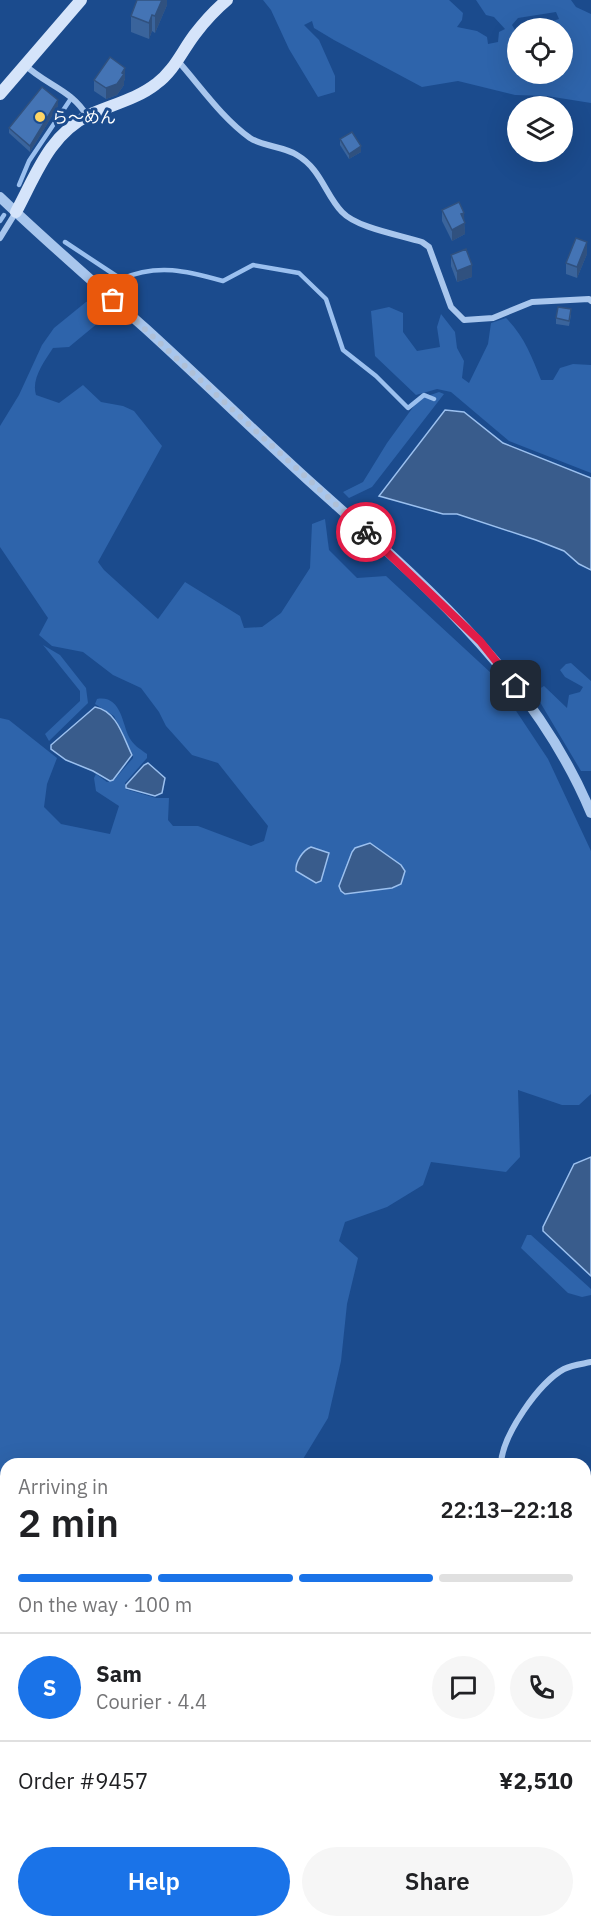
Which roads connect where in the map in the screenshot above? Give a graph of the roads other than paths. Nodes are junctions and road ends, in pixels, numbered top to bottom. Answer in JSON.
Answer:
{"nodes":[{"id":1,"x":81,"y":0,"type":"edge"},
{"id":2,"x":227,"y":0,"type":"edge"},
{"id":3,"x":178,"y":61,"type":"junction"},
{"id":4,"x":25,"y":65,"type":"junction"},
{"id":5,"x":0,"y":94,"type":"edge"},
{"id":6,"x":88,"y":116,"type":"junction"},
{"id":7,"x":0,"y":197,"type":"edge"},
{"id":8,"x":16,"y":213,"type":"junction"},
{"id":9,"x":0,"y":238,"type":"edge"},
{"id":10,"x":591,"y":301,"type":"edge"},
{"id":11,"x":591,"y":813,"type":"edge"},
{"id":12,"x":591,"y":1362,"type":"edge"},
{"id":13,"x":502,"y":1458,"type":"edge"}],
"edges":[{"from":1,"to":4,"type":"main road"},
{"from":2,"to":3,"type":"main road"},
{"from":3,"to":6,"type":"main road"},
{"from":3,"to":10,"type":"street"},
{"from":4,"to":5,"type":"main road"},
{"from":4,"to":6,"type":"street"},
{"from":6,"to":8,"type":"main road"},
{"from":7,"to":8,"type":"street"},
{"from":8,"to":9,"type":"street"},
{"from":8,"to":11,"type":"street"},
{"from":12,"to":13,"type":"street"}]}
